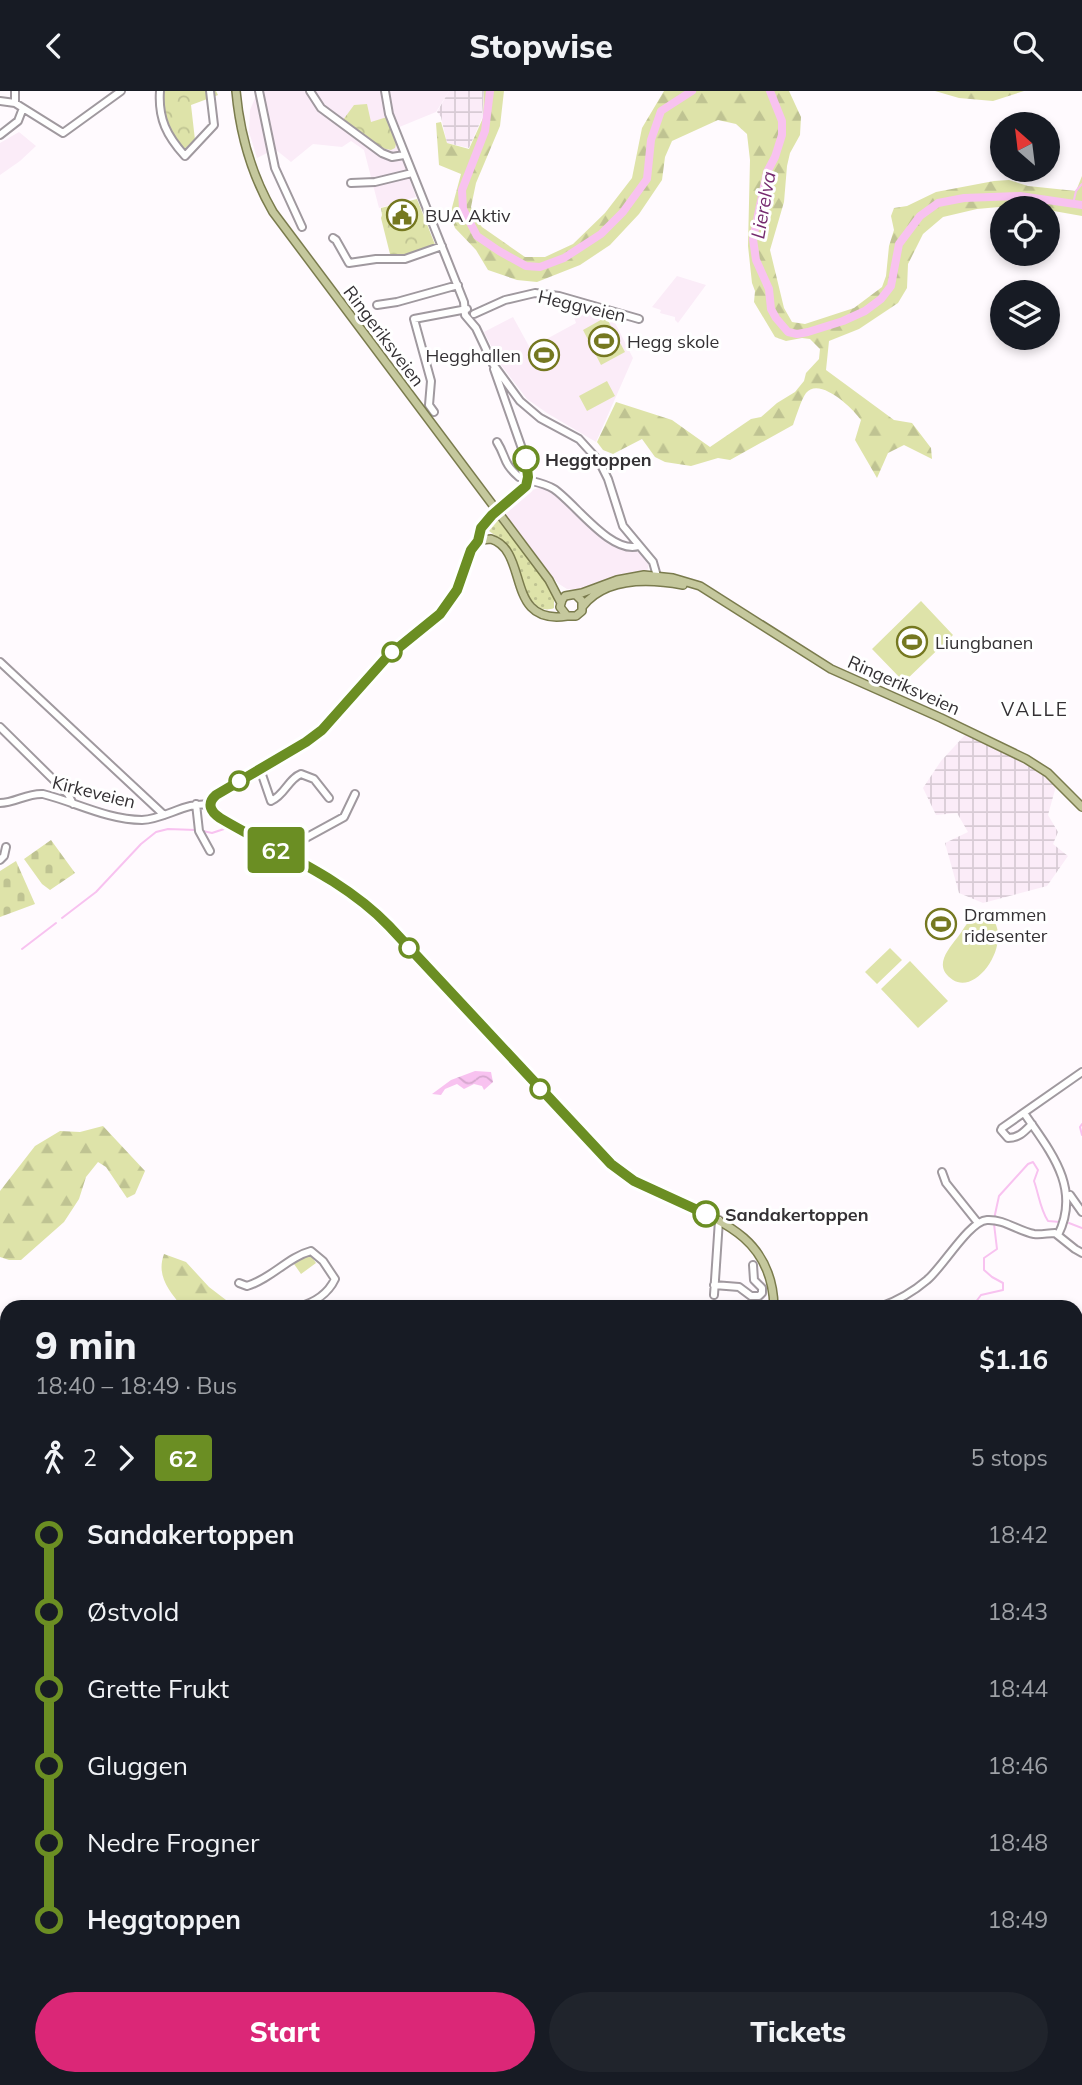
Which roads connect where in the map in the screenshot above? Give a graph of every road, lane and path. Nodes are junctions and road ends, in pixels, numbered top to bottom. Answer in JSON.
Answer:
{"nodes":[{"id":1,"x":15,"y":91,"type":"edge"},
{"id":2,"x":121,"y":91,"type":"edge"},
{"id":3,"x":160,"y":91,"type":"edge"},
{"id":4,"x":210,"y":91,"type":"edge"},
{"id":5,"x":236,"y":91,"type":"edge"},
{"id":6,"x":260,"y":91,"type":"edge"},
{"id":7,"x":310,"y":91,"type":"edge"},
{"id":8,"x":384,"y":91,"type":"edge"},
{"id":9,"x":0,"y":101,"type":"edge"},
{"id":10,"x":15,"y":103,"type":"junction"},
{"id":11,"x":23,"y":108,"type":"junction"},
{"id":12,"x":0,"y":135,"type":"edge"},
{"id":13,"x":403,"y":152,"type":"junction"},
{"id":14,"x":412,"y":173,"type":"junction"},
{"id":15,"x":351,"y":183,"type":"dead end"},
{"id":16,"x":302,"y":227,"type":"dead end"},
{"id":17,"x":333,"y":238,"type":"dead end"},
{"id":18,"x":442,"y":246,"type":"junction"},
{"id":19,"x":458,"y":285,"type":"junction"},
{"id":20,"x":377,"y":305,"type":"dead end"},
{"id":21,"x":469,"y":311,"type":"junction"},
{"id":22,"x":639,"y":319,"type":"dead end"},
{"id":23,"x":493,"y":364,"type":"junction"},
{"id":24,"x":434,"y":412,"type":"dead end"},
{"id":25,"x":497,"y":442,"type":"dead end"},
{"id":26,"x":519,"y":477,"type":"dead end"},
{"id":27,"x":528,"y":480,"type":"junction"},
{"id":28,"x":484,"y":524,"type":"junction"},
{"id":29,"x":487,"y":539,"type":"junction"},
{"id":30,"x":478,"y":541,"type":"junction"},
{"id":31,"x":639,"y":546,"type":"junction"},
{"id":32,"x":653,"y":577,"type":"junction"},
{"id":33,"x":549,"y":580,"type":"junction"},
{"id":34,"x":572,"y":595,"type":"junction"},
{"id":35,"x":560,"y":605,"type":"junction"},
{"id":36,"x":583,"y":607,"type":"junction"},
{"id":37,"x":538,"y":612,"type":"junction"},
{"id":38,"x":567,"y":616,"type":"junction"},
{"id":39,"x":0,"y":662,"type":"edge"},
{"id":40,"x":0,"y":727,"type":"edge"},
{"id":41,"x":260,"y":769,"type":"junction"},
{"id":42,"x":355,"y":794,"type":"dead end"},
{"id":43,"x":329,"y":798,"type":"dead end"},
{"id":44,"x":0,"y":803,"type":"edge"},
{"id":45,"x":73,"y":804,"type":"junction"},
{"id":46,"x":196,"y":804,"type":"junction"},
{"id":47,"x":211,"y":807,"type":"junction"},
{"id":48,"x":1082,"y":807,"type":"edge"},
{"id":49,"x":164,"y":815,"type":"junction"},
{"id":50,"x":6,"y":847,"type":"dead end"},
{"id":51,"x":210,"y":852,"type":"dead end"},
{"id":52,"x":280,"y":852,"type":"junction"},
{"id":53,"x":0,"y":860,"type":"edge"},
{"id":54,"x":1082,"y":1072,"type":"edge"},
{"id":55,"x":1024,"y":1113,"type":"junction"},
{"id":56,"x":1032,"y":1124,"type":"junction"},
{"id":57,"x":942,"y":1172,"type":"dead end"},
{"id":58,"x":1070,"y":1195,"type":"junction"},
{"id":59,"x":1082,"y":1212,"type":"edge"},
{"id":60,"x":719,"y":1220,"type":"junction"},
{"id":61,"x":978,"y":1223,"type":"junction"},
{"id":62,"x":1059,"y":1235,"type":"junction"},
{"id":63,"x":1082,"y":1253,"type":"edge"},
{"id":64,"x":753,"y":1265,"type":"dead end"},
{"id":65,"x":239,"y":1283,"type":"dead end"},
{"id":66,"x":714,"y":1285,"type":"junction"},
{"id":67,"x":714,"y":1295,"type":"dead end"},
{"id":68,"x":315,"y":1300,"type":"edge"},
{"id":69,"x":773,"y":1300,"type":"edge"},
{"id":70,"x":895,"y":1300,"type":"edge"}],
"edges":[{"from":1,"to":10,"type":"street"},
{"from":2,"to":11,"type":"street"},
{"from":3,"to":4,"type":"street"},
{"from":5,"to":33,"type":"main road","name":"Ringeriksveien"},
{"from":6,"to":16,"type":"street"},
{"from":7,"to":13,"type":"street"},
{"from":8,"to":13,"type":"street"},
{"from":9,"to":10,"type":"street"},
{"from":10,"to":11,"type":"street"},
{"from":11,"to":12,"type":"street"},
{"from":13,"to":14,"type":"street"},
{"from":14,"to":15,"type":"street"},
{"from":14,"to":18,"type":"street"},
{"from":17,"to":18,"type":"street"},
{"from":18,"to":19,"type":"street"},
{"from":19,"to":20,"type":"street"},
{"from":19,"to":21,"type":"street"},
{"from":21,"to":22,"type":"street","name":"Heggveien"},
{"from":21,"to":23,"type":"street"},
{"from":21,"to":24,"type":"street","name":"Heggveien"},
{"from":23,"to":27,"type":"street"},
{"from":23,"to":31,"type":"street"},
{"from":25,"to":26,"type":"street"},
{"from":27,"to":28,"type":"street","bridge":true},
{"from":27,"to":31,"type":"street"},
{"from":28,"to":29,"type":"street"},
{"from":28,"to":30,"type":"street"},
{"from":29,"to":30,"type":"main road"},
{"from":29,"to":37,"type":"main road"},
{"from":30,"to":41,"type":"main road"},
{"from":31,"to":32,"type":"street"},
{"from":32,"to":34,"type":"main road","name":"Ringeriksveien"},
{"from":32,"to":36,"type":"main road","name":"Ringeriksveien"},
{"from":32,"to":48,"type":"main road","name":"Ringeriksveien"},
{"from":33,"to":34,"type":"main road","name":"Ringeriksveien"},
{"from":33,"to":35,"type":"main road","name":"Ringeriksveien"},
{"from":34,"to":35,"type":"main road"},
{"from":34,"to":36,"type":"main road"},
{"from":35,"to":37,"type":"main road"},
{"from":35,"to":38,"type":"main road"},
{"from":36,"to":38,"type":"main road"},
{"from":37,"to":38,"type":"main road"},
{"from":39,"to":49,"type":"street"},
{"from":40,"to":45,"type":"street"},
{"from":41,"to":43,"type":"street"},
{"from":41,"to":47,"type":"main road"},
{"from":42,"to":52,"type":"street"},
{"from":44,"to":45,"type":"street","name":"Kirkeveien"},
{"from":45,"to":49,"type":"street","name":"Kirkeveien"},
{"from":46,"to":47,"type":"street","name":"Kirkeveien"},
{"from":46,"to":49,"type":"street","name":"Kirkeveien"},
{"from":46,"to":51,"type":"street"},
{"from":47,"to":52,"type":"main road"},
{"from":50,"to":53,"type":"street"},
{"from":52,"to":60,"type":"main road"},
{"from":54,"to":55,"type":"street"},
{"from":55,"to":56,"type":"street"},
{"from":55,"to":56,"type":"street"},
{"from":56,"to":58,"type":"street"},
{"from":57,"to":61,"type":"street"},
{"from":58,"to":59,"type":"street"},
{"from":58,"to":62,"type":"street"},
{"from":60,"to":66,"type":"street"},
{"from":60,"to":69,"type":"main road"},
{"from":61,"to":62,"type":"street"},
{"from":61,"to":70,"type":"street"},
{"from":62,"to":63,"type":"street"},
{"from":64,"to":66,"type":"street"},
{"from":65,"to":68,"type":"street"},
{"from":66,"to":67,"type":"street"}]}
